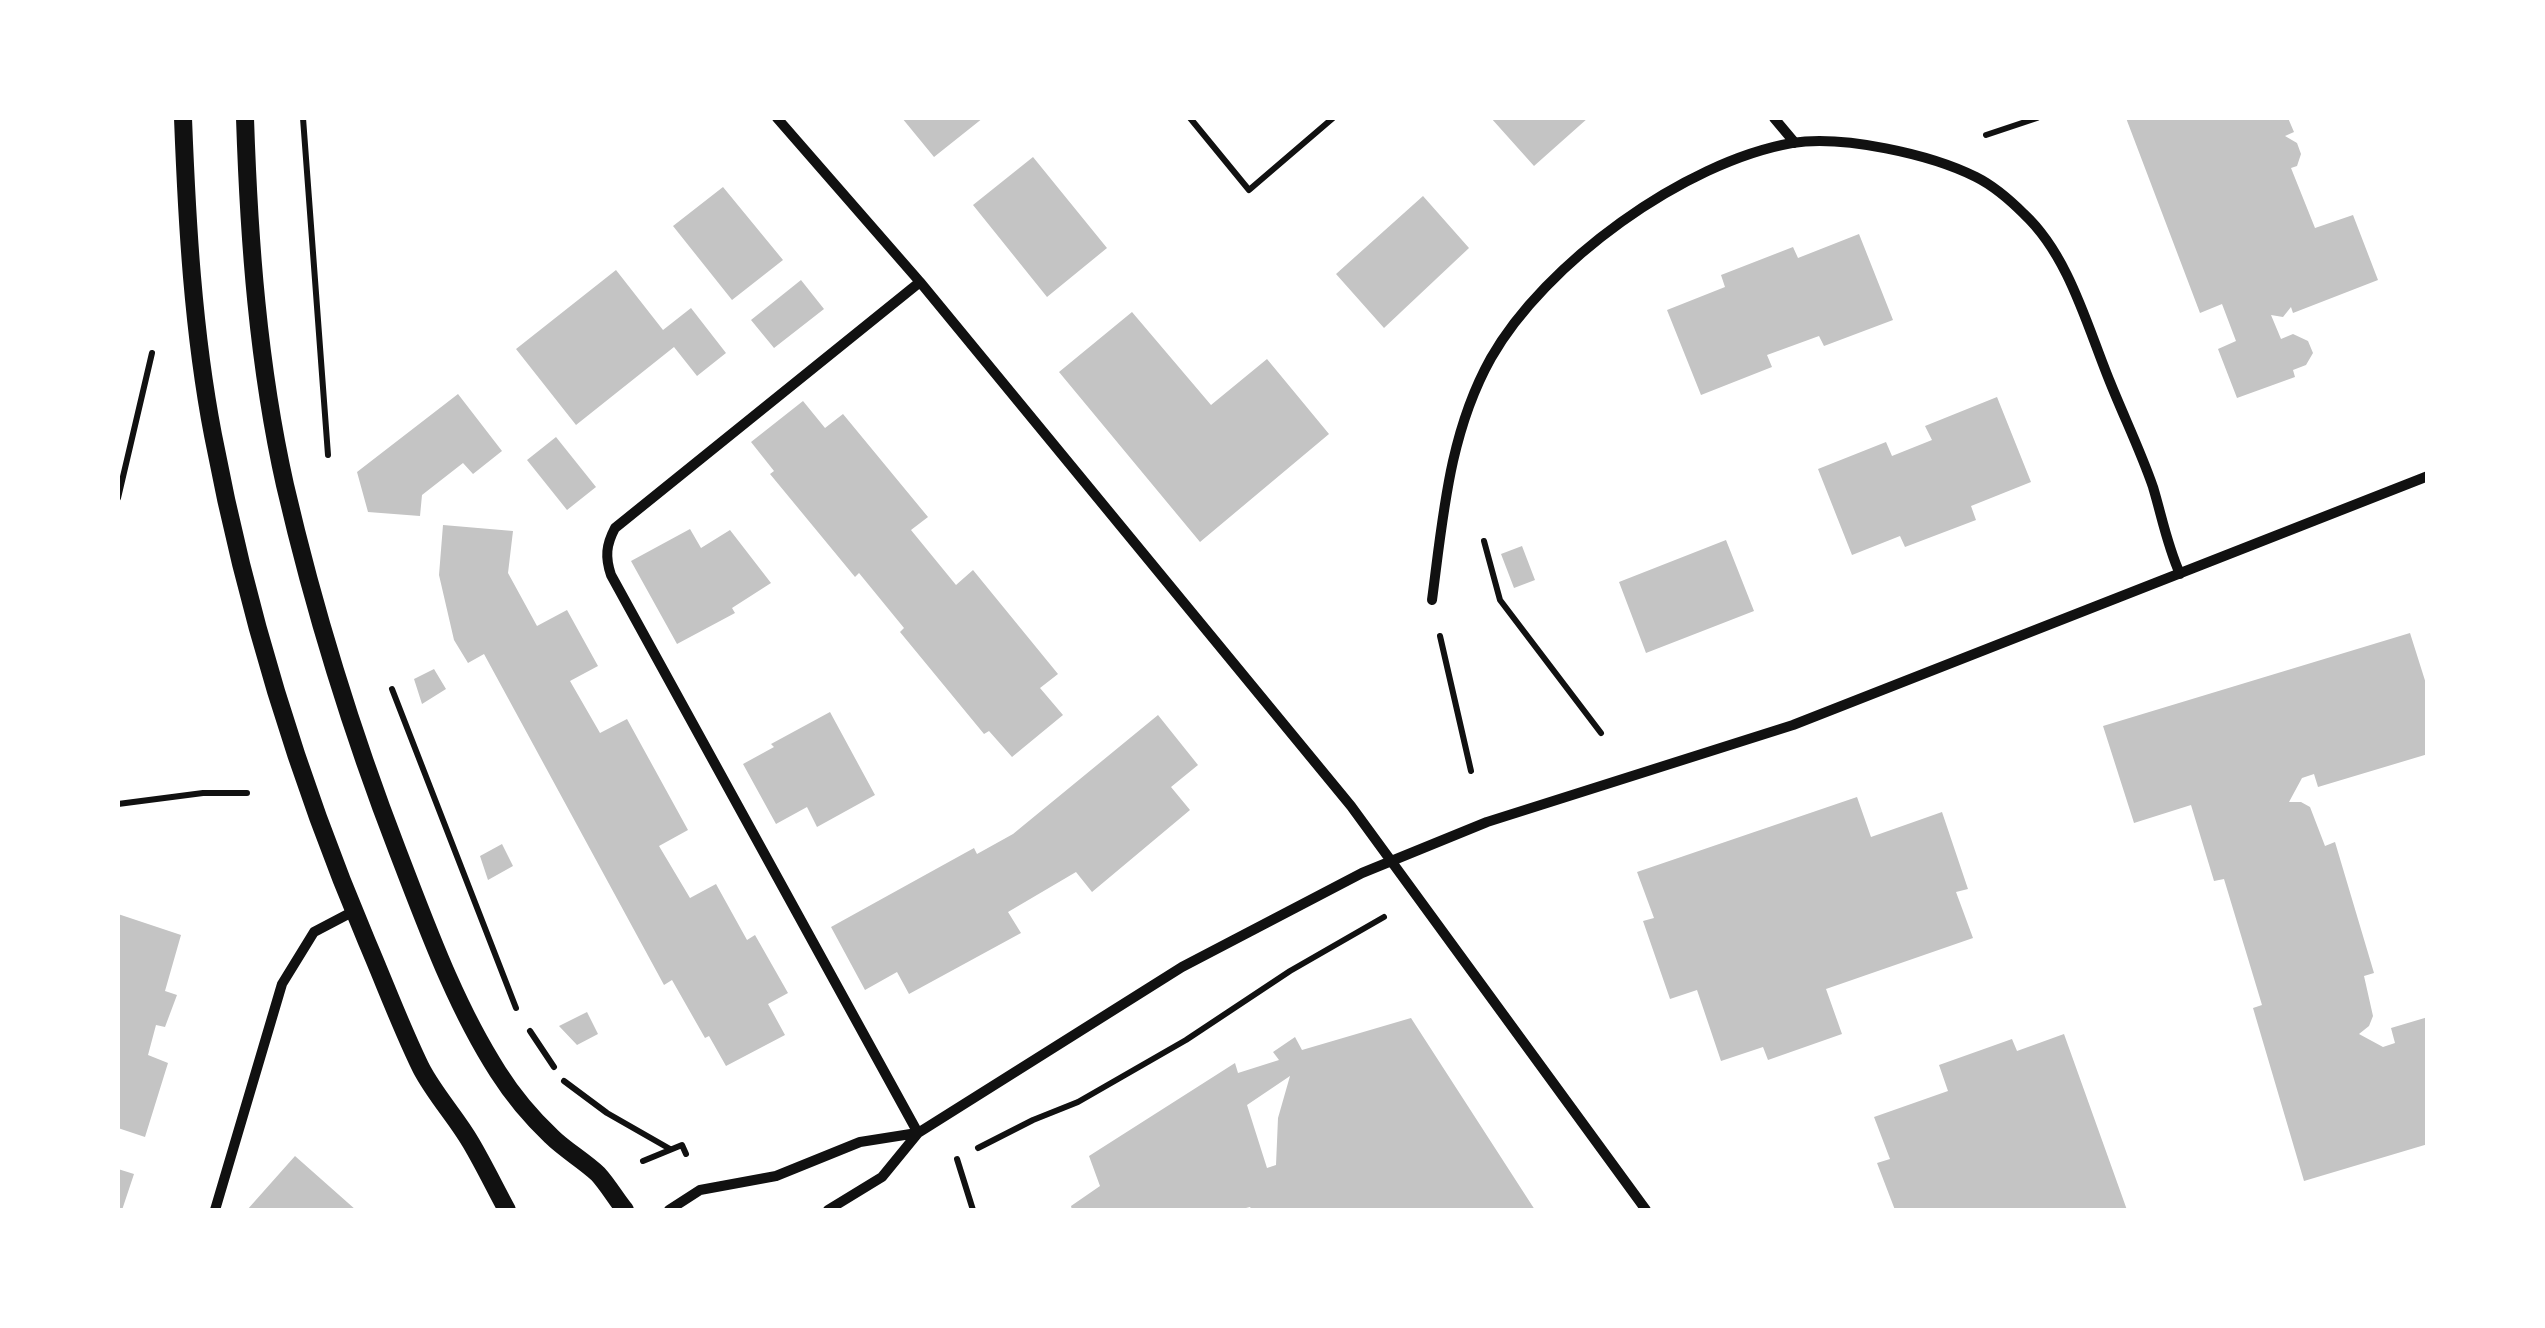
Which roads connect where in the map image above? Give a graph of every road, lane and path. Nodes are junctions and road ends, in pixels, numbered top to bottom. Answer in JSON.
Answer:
{"nodes":[{"id":1,"x":183,"y":118,"type":"edge"},
{"id":2,"x":245,"y":118,"type":"edge"},
{"id":3,"x":304,"y":118,"type":"edge"},
{"id":4,"x":777,"y":118,"type":"edge"},
{"id":5,"x":1190,"y":118,"type":"edge"},
{"id":6,"x":1334,"y":118,"type":"edge"},
{"id":7,"x":1774,"y":118,"type":"edge"},
{"id":8,"x":2037,"y":118,"type":"edge"},
{"id":9,"x":1986,"y":135,"type":"dead end"},
{"id":10,"x":1795,"y":142,"type":"junction"},
{"id":11,"x":920,"y":282,"type":"junction"},
{"id":12,"x":154,"y":348,"type":"dead end"},
{"id":13,"x":330,"y":474,"type":"dead end"},
{"id":14,"x":2428,"y":476,"type":"edge"},
{"id":15,"x":118,"y":498,"type":"edge"},
{"id":16,"x":1484,"y":540,"type":"dead end"},
{"id":17,"x":2180,"y":574,"type":"junction"},
{"id":18,"x":1432,"y":600,"type":"joint"},
{"id":19,"x":391,"y":687,"type":"dead end"},
{"id":20,"x":1601,"y":732,"type":"dead end"},
{"id":21,"x":1471,"y":771,"type":"dead end"},
{"id":22,"x":247,"y":793,"type":"dead end"},
{"id":23,"x":118,"y":804,"type":"edge"},
{"id":24,"x":1392,"y":860,"type":"junction"},
{"id":25,"x":354,"y":911,"type":"junction"},
{"id":26,"x":518,"y":1014,"type":"dead end"},
{"id":27,"x":529,"y":1030,"type":"dead end"},
{"id":28,"x":918,"y":1133,"type":"junction"},
{"id":29,"x":670,"y":1148,"type":"dead end"},
{"id":30,"x":957,"y":1159,"type":"junction"},
{"id":31,"x":944,"y":1166,"type":"dead end"},
{"id":32,"x":215,"y":1210,"type":"edge"},
{"id":33,"x":506,"y":1210,"type":"edge"},
{"id":34,"x":625,"y":1210,"type":"edge"},
{"id":35,"x":668,"y":1210,"type":"edge"},
{"id":36,"x":828,"y":1210,"type":"edge"},
{"id":37,"x":973,"y":1210,"type":"edge"},
{"id":38,"x":1646,"y":1210,"type":"edge"}],
"edges":[{"from":1,"to":25,"type":"street"},
{"from":2,"to":34,"type":"street"},
{"from":3,"to":13,"type":"path"},
{"from":4,"to":11,"type":"street"},
{"from":5,"to":6,"type":"path"},
{"from":7,"to":10,"type":"street"},
{"from":8,"to":9,"type":"path"},
{"from":10,"to":17,"type":"street"},
{"from":10,"to":18,"type":"street"},
{"from":11,"to":24,"type":"street"},
{"from":11,"to":28,"type":"street"},
{"from":12,"to":15,"type":"path"},
{"from":14,"to":17,"type":"street"},
{"from":16,"to":20,"type":"path"},
{"from":17,"to":24,"type":"street"},
{"from":18,"to":21,"type":"path"},
{"from":19,"to":26,"type":"path"},
{"from":22,"to":23,"type":"path"},
{"from":24,"to":28,"type":"street"},
{"from":24,"to":30,"type":"path"},
{"from":24,"to":38,"type":"street"},
{"from":25,"to":32,"type":"street"},
{"from":25,"to":33,"type":"street"},
{"from":27,"to":29,"type":"path"},
{"from":28,"to":35,"type":"street"},
{"from":28,"to":36,"type":"street"},
{"from":30,"to":31,"type":"path"},
{"from":30,"to":37,"type":"path"}]}
